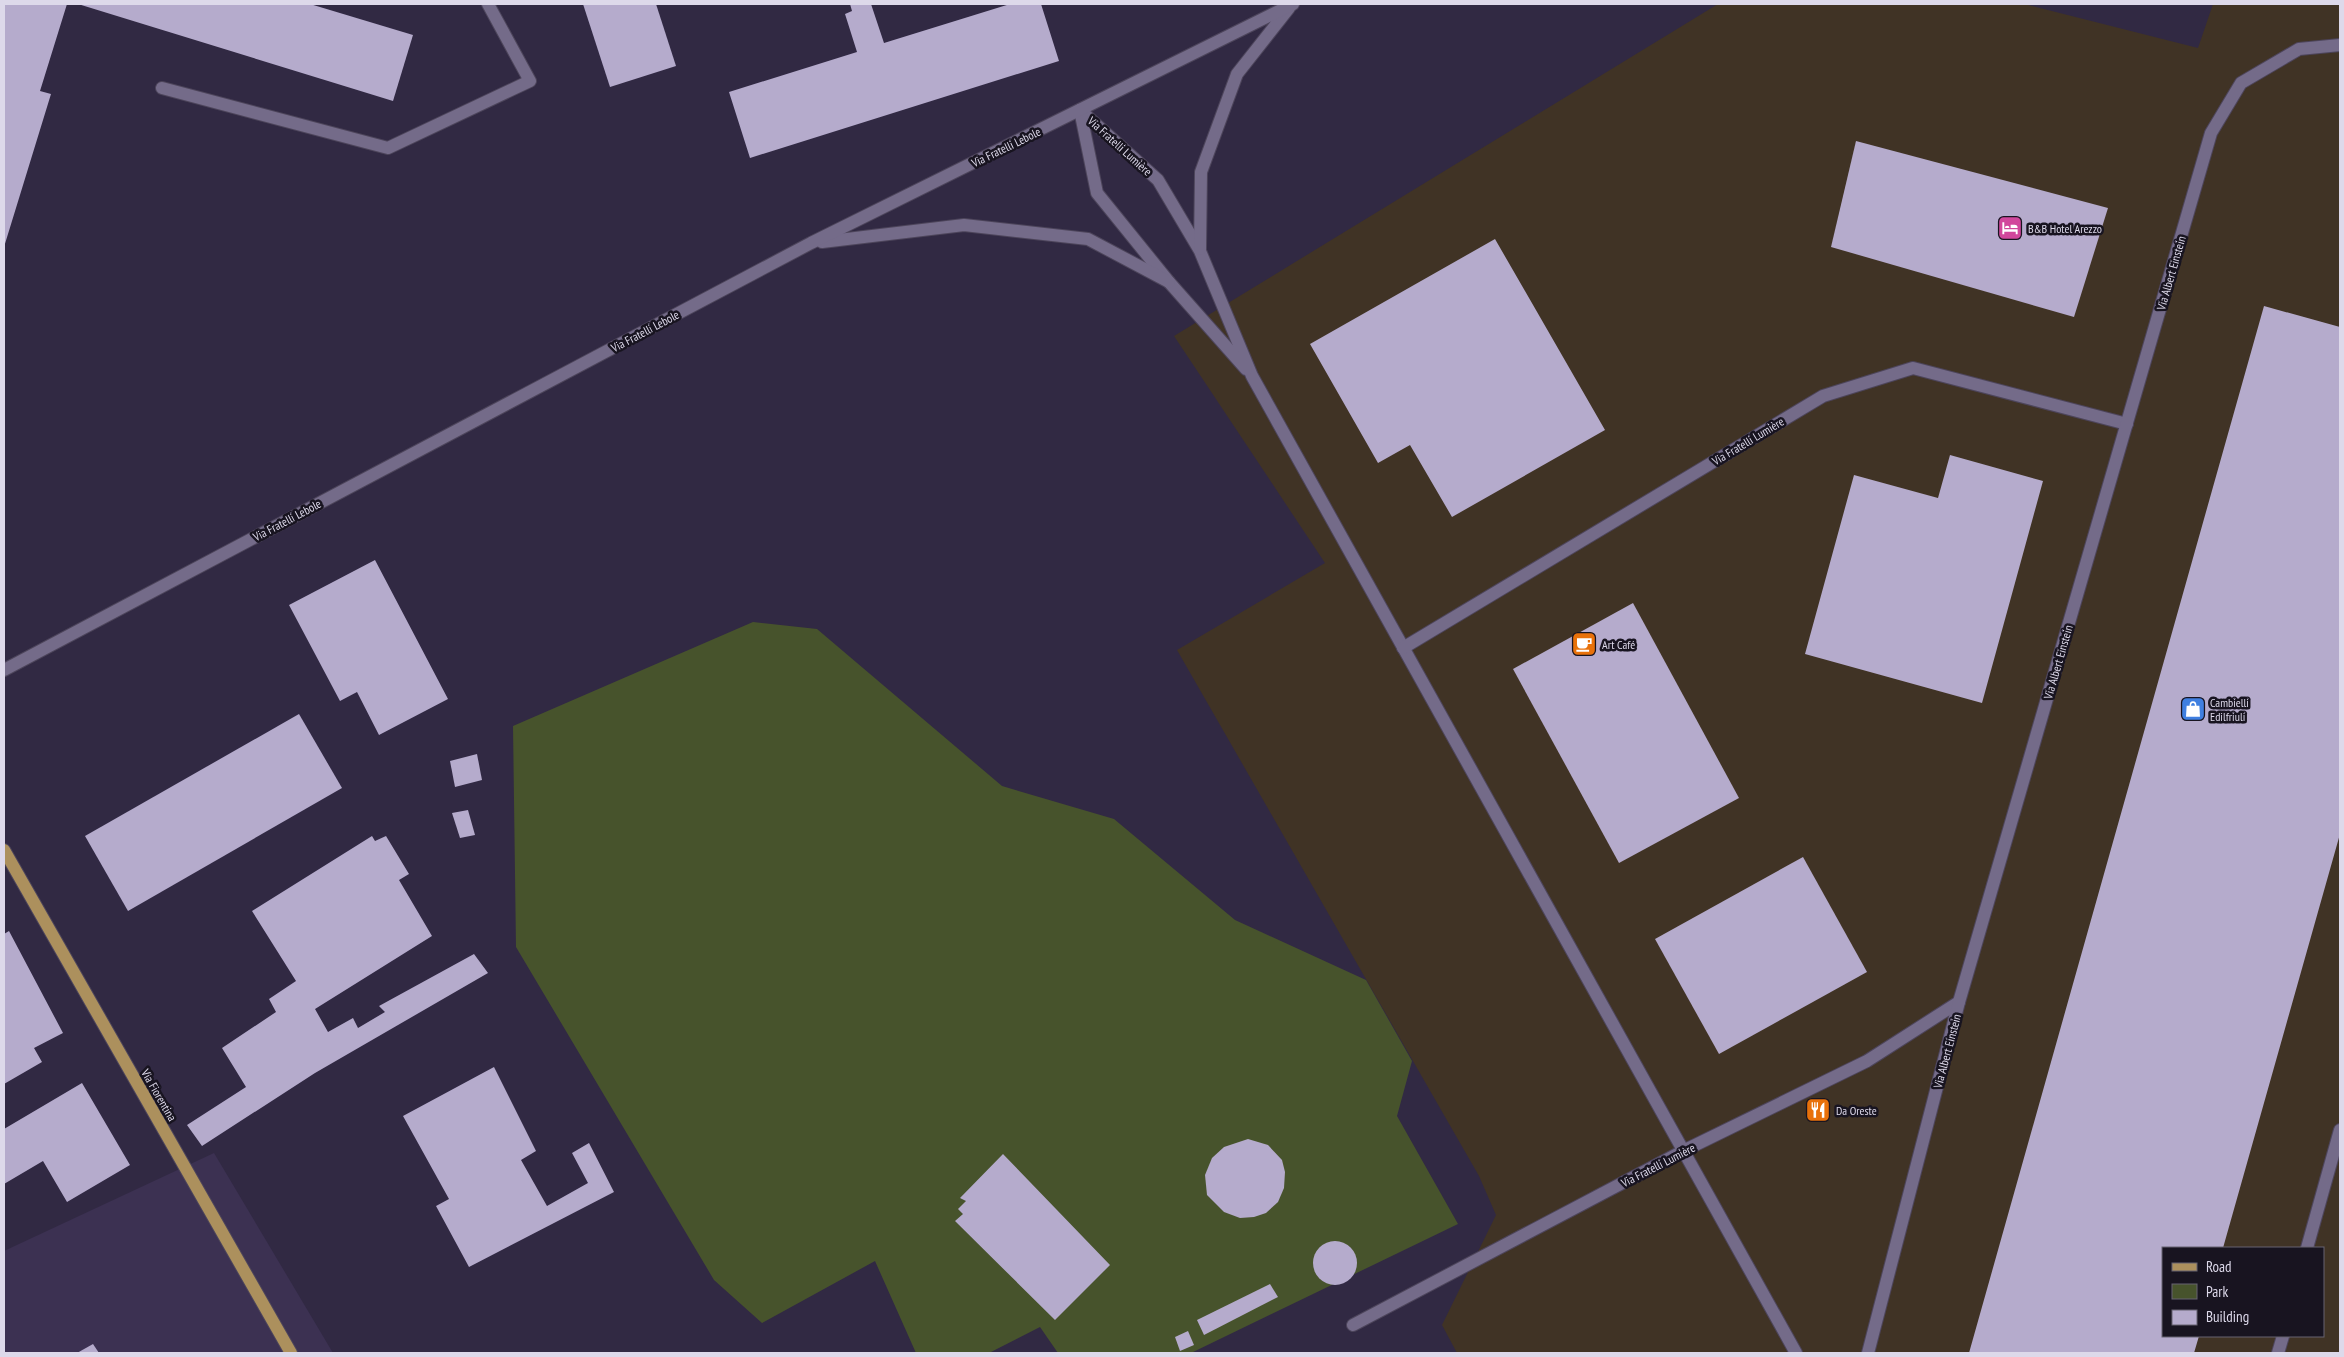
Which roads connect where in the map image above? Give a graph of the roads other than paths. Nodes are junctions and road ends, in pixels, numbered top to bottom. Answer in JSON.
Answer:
{"nodes":[{"id":1,"x":488,"y":4,"type":"edge"},
{"id":2,"x":1292,"y":4,"type":"edge"},
{"id":3,"x":2340,"y":44,"type":"edge"},
{"id":4,"x":162,"y":88,"type":"dead end"},
{"id":5,"x":1080,"y":110,"type":"junction"},
{"id":6,"x":811,"y":243,"type":"junction"},
{"id":7,"x":1200,"y":250,"type":"junction"},
{"id":8,"x":1169,"y":282,"type":"junction"},
{"id":9,"x":1252,"y":376,"type":"junction"},
{"id":10,"x":2127,"y":424,"type":"junction"},
{"id":11,"x":1403,"y":648,"type":"junction"},
{"id":12,"x":4,"y":670,"type":"edge"},
{"id":13,"x":4,"y":850,"type":"edge"},
{"id":14,"x":1960,"y":1002,"type":"junction"},
{"id":15,"x":2340,"y":1130,"type":"edge"},
{"id":16,"x":1683,"y":1151,"type":"junction"},
{"id":17,"x":2307,"y":1247,"type":"edge"},
{"id":18,"x":1353,"y":1325,"type":"dead end"},
{"id":19,"x":2282,"y":1337,"type":"edge"},
{"id":20,"x":291,"y":1353,"type":"edge"},
{"id":21,"x":1796,"y":1353,"type":"edge"},
{"id":22,"x":1868,"y":1353,"type":"edge"},
{"id":23,"x":2278,"y":1353,"type":"edge"}],
"edges":[{"from":1,"to":4,"type":"street"},
{"from":2,"to":5,"type":"street","name":"Via Fratelli Lebole"},
{"from":2,"to":7,"type":"street","name":"Via Fratelli Lumière"},
{"from":3,"to":10,"type":"street","name":"Via Albert Einstein"},
{"from":5,"to":6,"type":"street","name":"Via Fratelli Lebole"},
{"from":5,"to":7,"type":"street","name":"Via Fratelli Lumière"},
{"from":5,"to":8,"type":"street","name":"Via Fratelli Lumière"},
{"from":6,"to":8,"type":"street","name":"Via Fratelli Lumière"},
{"from":6,"to":12,"type":"street","name":"Via Fratelli Lebole"},
{"from":7,"to":9,"type":"street","name":"Via Fratelli Lumière"},
{"from":8,"to":9,"type":"street","name":"Via Fratelli Lumière"},
{"from":9,"to":11,"type":"street"},
{"from":10,"to":11,"type":"street","name":"Via Fratelli Lumière"},
{"from":10,"to":14,"type":"street","name":"Via Albert Einstein"},
{"from":11,"to":16,"type":"street"},
{"from":13,"to":20,"type":"main road","name":"Via Fiorentina"},
{"from":14,"to":16,"type":"street","name":"Via Fratelli Lumière"},
{"from":14,"to":22,"type":"street","name":"Via Albert Einstein"},
{"from":15,"to":17,"type":"street"},
{"from":16,"to":18,"type":"street","name":"Via Fratelli Lumière"},
{"from":16,"to":21,"type":"street"},
{"from":19,"to":23,"type":"street"}]}
